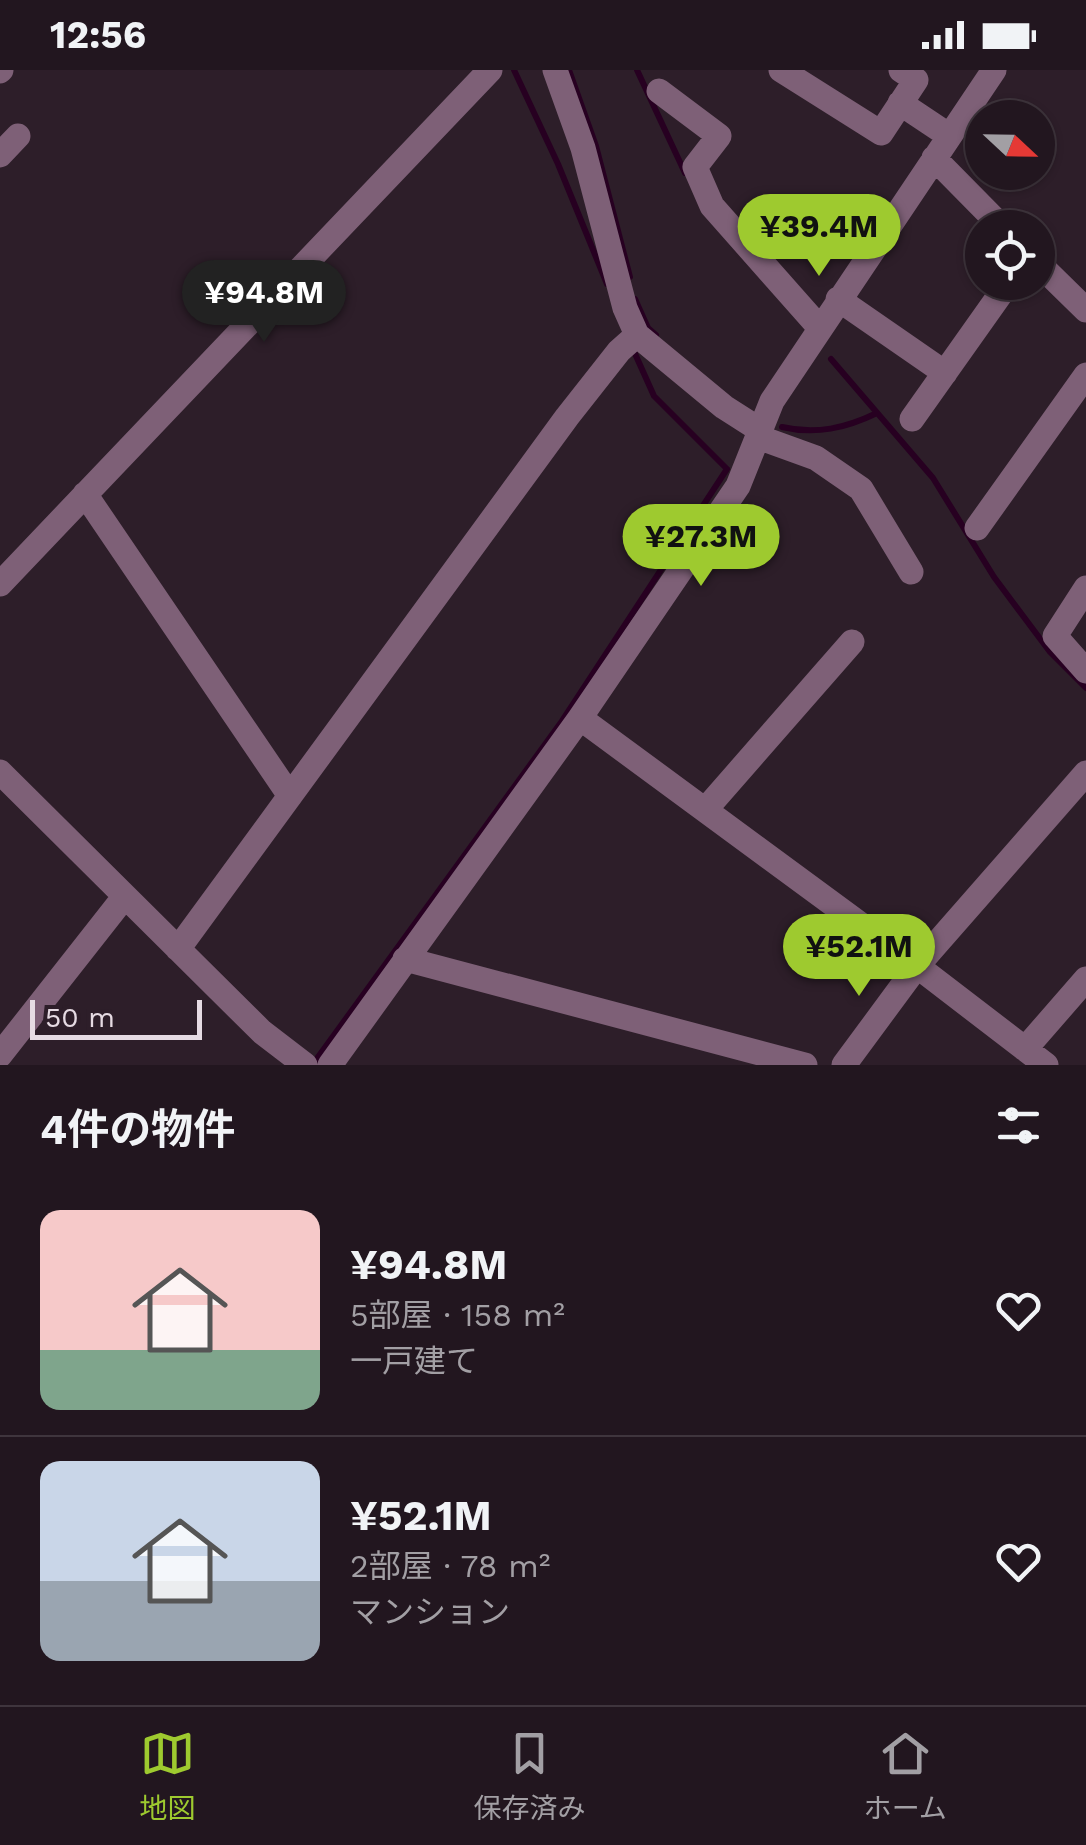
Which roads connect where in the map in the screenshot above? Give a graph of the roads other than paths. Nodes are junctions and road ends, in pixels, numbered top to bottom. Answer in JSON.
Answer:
{"nodes":[{"id":1,"x":490,"y":70,"type":"edge"},
{"id":2,"x":556,"y":70,"type":"edge"},
{"id":3,"x":781,"y":70,"type":"edge"},
{"id":4,"x":902,"y":70,"type":"edge"},
{"id":5,"x":994,"y":70,"type":"edge"},
{"id":6,"x":659,"y":91,"type":"dead end"},
{"id":7,"x":900,"y":103,"type":"junction"},
{"id":8,"x":948,"y":135,"type":"junction"},
{"id":9,"x":934,"y":158,"type":"junction"},
{"id":10,"x":985,"y":210,"type":"edge"},
{"id":11,"x":1055,"y":277,"type":"edge"},
{"id":12,"x":838,"y":299,"type":"junction"},
{"id":13,"x":996,"y":300,"type":"edge"},
{"id":14,"x":1083,"y":301,"type":"edge"},
{"id":15,"x":819,"y":327,"type":"junction"},
{"id":16,"x":632,"y":339,"type":"junction"},
{"id":17,"x":945,"y":373,"type":"junction"},
{"id":18,"x":1086,"y":375,"type":"edge"},
{"id":19,"x":912,"y":419,"type":"dead end"},
{"id":20,"x":759,"y":434,"type":"junction"},
{"id":21,"x":86,"y":494,"type":"junction"},
{"id":22,"x":977,"y":528,"type":"dead end"},
{"id":23,"x":911,"y":572,"type":"dead end"},
{"id":24,"x":0,"y":584,"type":"edge"},
{"id":25,"x":1086,"y":588,"type":"edge"},
{"id":26,"x":852,"y":642,"type":"dead end"},
{"id":27,"x":1086,"y":671,"type":"edge"},
{"id":28,"x":580,"y":718,"type":"junction"},
{"id":29,"x":0,"y":772,"type":"edge"},
{"id":30,"x":1086,"y":773,"type":"edge"},
{"id":31,"x":290,"y":796,"type":"junction"},
{"id":32,"x":705,"y":810,"type":"junction"},
{"id":33,"x":125,"y":896,"type":"junction"},
{"id":34,"x":178,"y":949,"type":"junction"},
{"id":35,"x":406,"y":959,"type":"junction"},
{"id":36,"x":918,"y":966,"type":"junction"},
{"id":37,"x":1086,"y":979,"type":"edge"},
{"id":38,"x":0,"y":1055,"type":"edge"},
{"id":39,"x":1036,"y":1057,"type":"edge"},
{"id":40,"x":853,"y":1062,"type":"edge"},
{"id":41,"x":305,"y":1065,"type":"edge"},
{"id":42,"x":330,"y":1065,"type":"edge"},
{"id":43,"x":805,"y":1065,"type":"edge"}],
"edges":[{"from":1,"to":21,"type":"street"},
{"from":2,"to":16,"type":"street"},
{"from":3,"to":7,"type":"street"},
{"from":4,"to":7,"type":"street"},
{"from":5,"to":8,"type":"street"},
{"from":6,"to":15,"type":"street"},
{"from":7,"to":8,"type":"street"},
{"from":8,"to":9,"type":"street"},
{"from":9,"to":10,"type":"street"},
{"from":9,"to":12,"type":"street"},
{"from":11,"to":14,"type":"street"},
{"from":12,"to":15,"type":"street"},
{"from":12,"to":17,"type":"street"},
{"from":13,"to":17,"type":"street"},
{"from":15,"to":20,"type":"street"},
{"from":16,"to":20,"type":"street"},
{"from":16,"to":31,"type":"street"},
{"from":17,"to":19,"type":"street"},
{"from":18,"to":22,"type":"street"},
{"from":20,"to":23,"type":"street"},
{"from":20,"to":28,"type":"street"},
{"from":21,"to":24,"type":"street"},
{"from":21,"to":31,"type":"street"},
{"from":25,"to":27,"type":"street"},
{"from":26,"to":32,"type":"street"},
{"from":28,"to":32,"type":"street"},
{"from":28,"to":35,"type":"street"},
{"from":29,"to":33,"type":"street"},
{"from":30,"to":36,"type":"street"},
{"from":31,"to":34,"type":"street"},
{"from":32,"to":36,"type":"street"},
{"from":33,"to":34,"type":"street"},
{"from":33,"to":38,"type":"street"},
{"from":34,"to":41,"type":"street"},
{"from":35,"to":42,"type":"street"},
{"from":35,"to":43,"type":"street"},
{"from":36,"to":39,"type":"street"},
{"from":36,"to":40,"type":"street"},
{"from":37,"to":39,"type":"street"}]}
